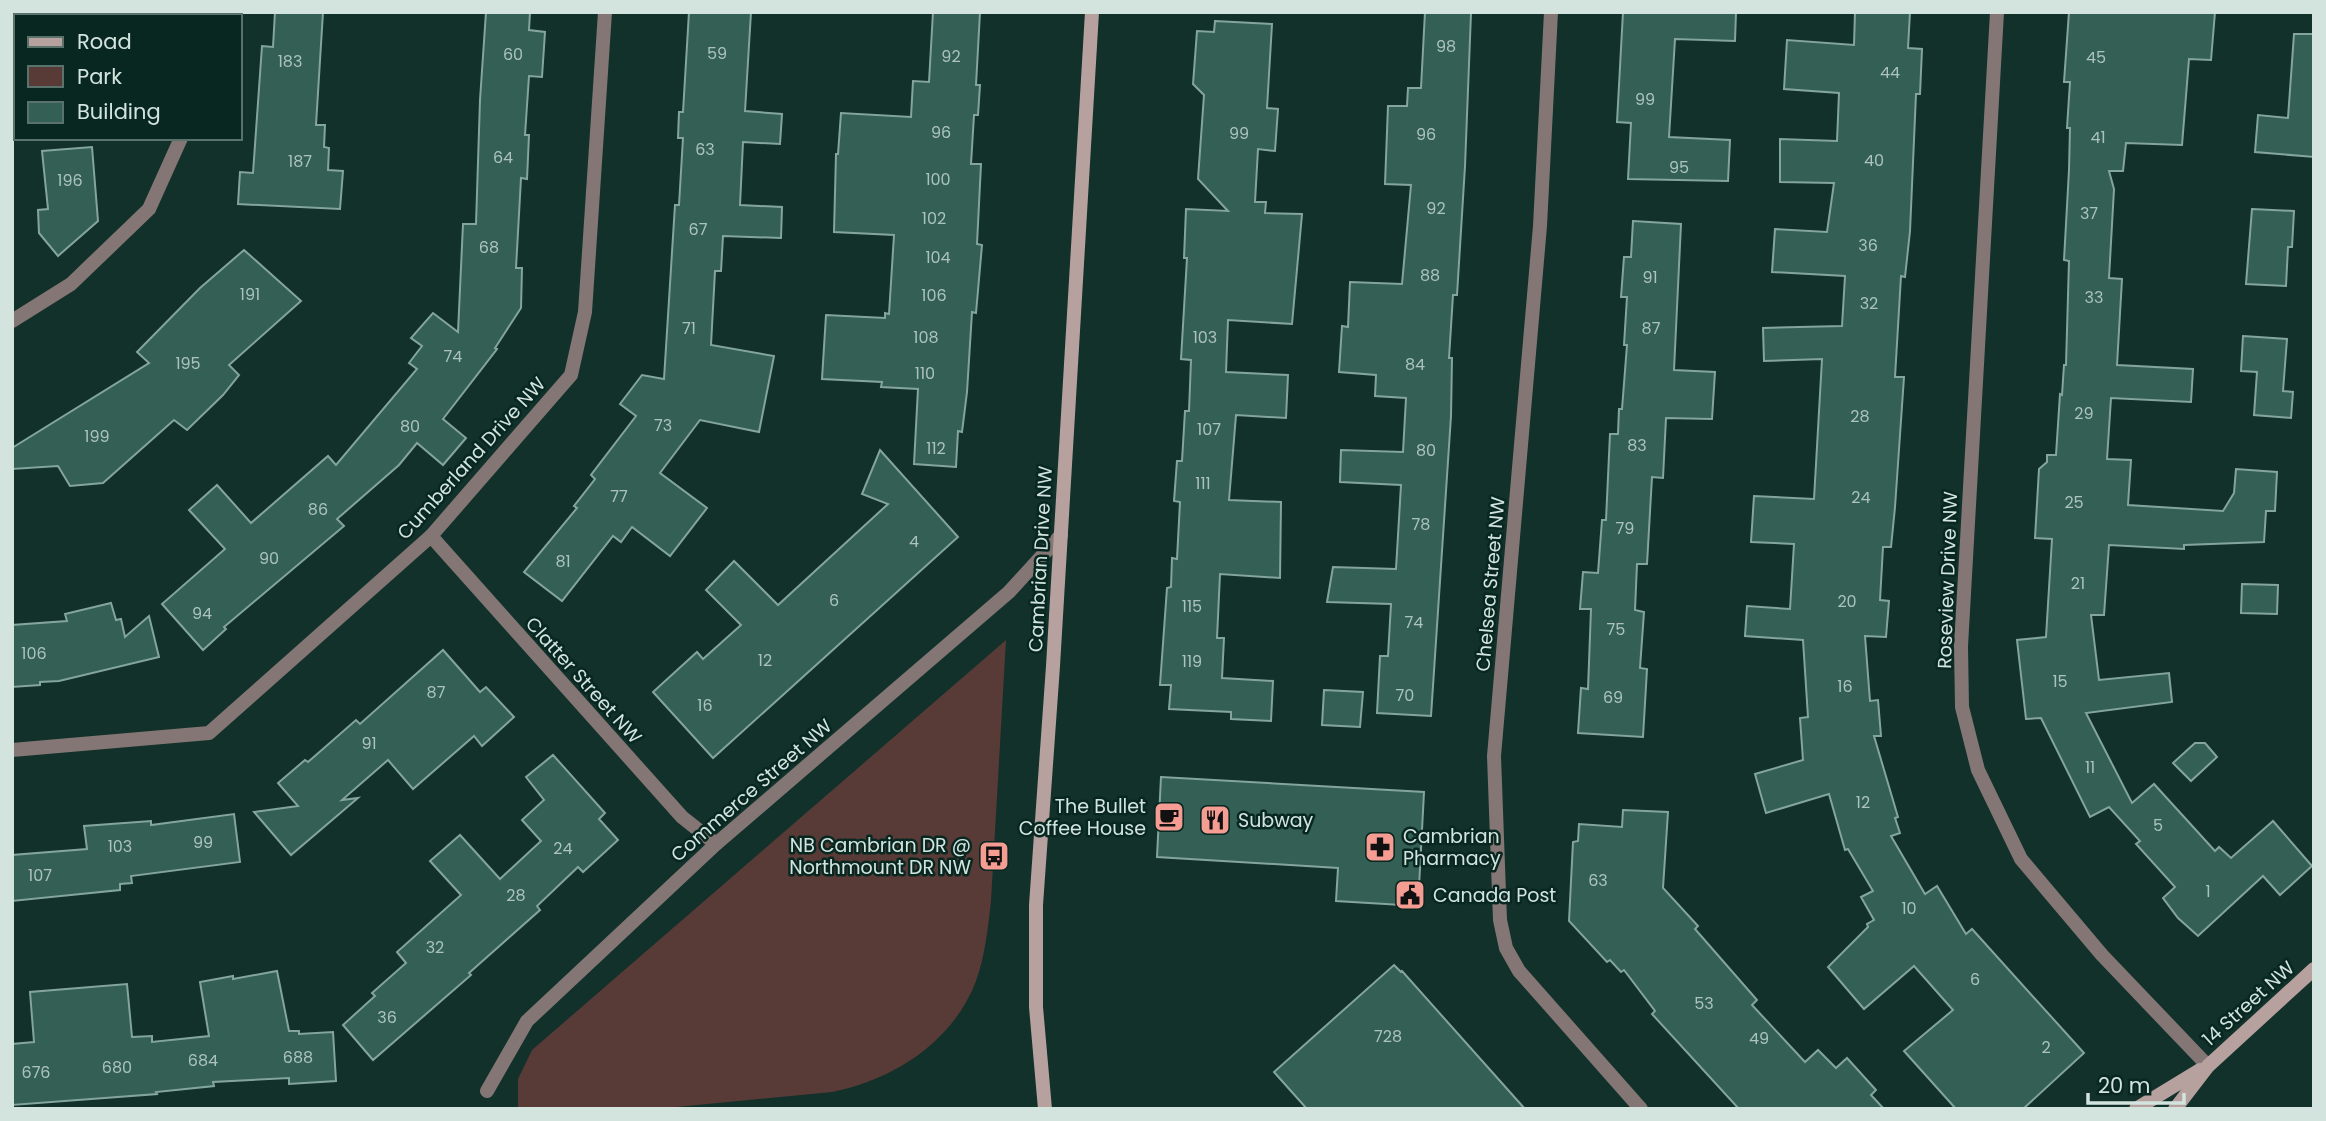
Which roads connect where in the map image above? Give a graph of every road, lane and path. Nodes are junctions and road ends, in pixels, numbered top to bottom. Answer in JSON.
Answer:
{"nodes":[{"id":1,"x":605,"y":12,"type":"edge"},
{"id":2,"x":1092,"y":12,"type":"edge"},
{"id":3,"x":1552,"y":12,"type":"edge"},
{"id":4,"x":1997,"y":12,"type":"edge"},
{"id":5,"x":180,"y":140,"type":"edge"},
{"id":6,"x":12,"y":321,"type":"edge"},
{"id":7,"x":1061,"y":535,"type":"junction"},
{"id":8,"x":431,"y":536,"type":"junction"},
{"id":9,"x":12,"y":750,"type":"edge"},
{"id":10,"x":716,"y":844,"type":"junction"},
{"id":11,"x":2314,"y":970,"type":"edge"},
{"id":12,"x":2208,"y":1066,"type":"junction"},
{"id":13,"x":487,"y":1091,"type":"dead end"},
{"id":14,"x":1045,"y":1109,"type":"edge"},
{"id":15,"x":1642,"y":1109,"type":"edge"},
{"id":16,"x":2136,"y":1109,"type":"edge"},
{"id":17,"x":2175,"y":1109,"type":"edge"}],
"edges":[{"from":1,"to":8,"type":"street","name":"Cumberland Drive NW"},
{"from":2,"to":7,"type":"street","name":"Cambrian Drive NW"},
{"from":3,"to":15,"type":"street","name":"Chelsea Street NW"},
{"from":4,"to":12,"type":"street","name":"Roseview Drive NW"},
{"from":5,"to":6,"type":"street"},
{"from":7,"to":10,"type":"street","name":"Commerce Street NW"},
{"from":7,"to":14,"type":"street","name":"Cambrian Drive NW"},
{"from":8,"to":9,"type":"street","name":"Cumberland Drive NW"},
{"from":8,"to":10,"type":"street","name":"Clatter Street NW"},
{"from":10,"to":13,"type":"street","name":"Commerce Street NW"},
{"from":11,"to":12,"type":"street","name":"14 Street NW"},
{"from":12,"to":16,"type":"street","name":"14 Street NW"},
{"from":12,"to":17,"type":"street","name":"14 Street NW"}]}
